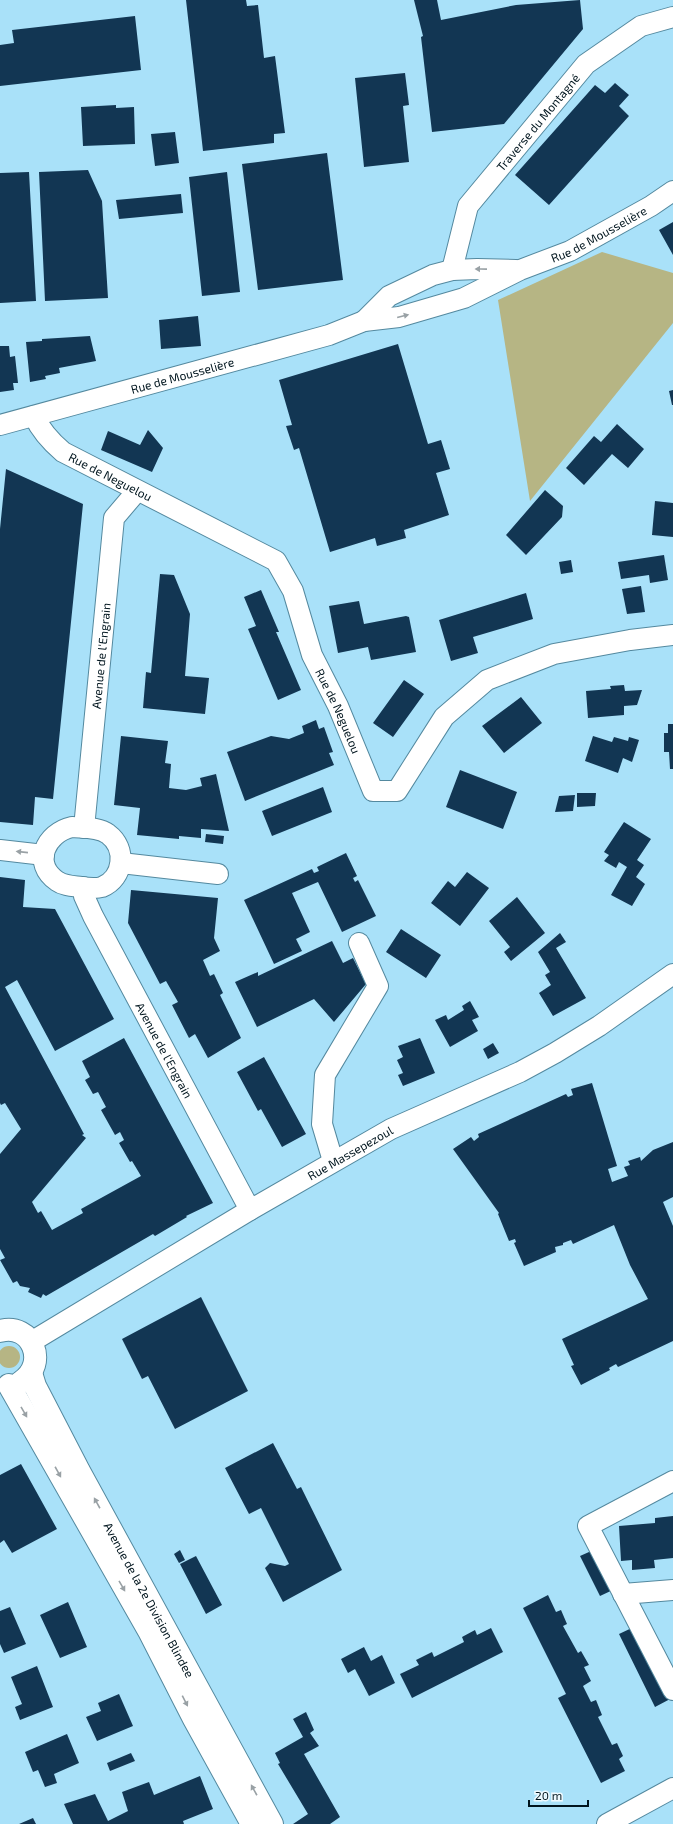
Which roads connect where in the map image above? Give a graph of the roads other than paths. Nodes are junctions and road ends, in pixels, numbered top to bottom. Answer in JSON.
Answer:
{"nodes":[{"id":1,"x":673,"y":17,"type":"edge"},
{"id":2,"x":673,"y":191,"type":"edge"},
{"id":3,"x":452,"y":270,"type":"junction"},
{"id":4,"x":520,"y":270,"type":"junction"},
{"id":5,"x":364,"y":321,"type":"junction"},
{"id":6,"x":34,"y":416,"type":"junction"},
{"id":7,"x":0,"y":426,"type":"edge"},
{"id":8,"x":138,"y":491,"type":"junction"},
{"id":9,"x":673,"y":635,"type":"edge"},
{"id":10,"x":84,"y":828,"type":"junction"},
{"id":11,"x":0,"y":850,"type":"edge"},
{"id":12,"x":44,"y":855,"type":"junction"},
{"id":13,"x":121,"y":863,"type":"junction"},
{"id":14,"x":218,"y":874,"type":"dead end"},
{"id":15,"x":84,"y":887,"type":"junction"},
{"id":16,"x":359,"y":943,"type":"dead end"},
{"id":17,"x":673,"y":974,"type":"edge"},
{"id":18,"x":333,"y":1161,"type":"junction"},
{"id":19,"x":250,"y":1210,"type":"junction"},
{"id":20,"x":2,"y":1328,"type":"edge"},
{"id":21,"x":31,"y":1342,"type":"junction"},
{"id":22,"x":31,"y":1373,"type":"junction"},
{"id":23,"x":4,"y":1384,"type":"edge"},
{"id":24,"x":673,"y":1481,"type":"edge"},
{"id":25,"x":673,"y":1590,"type":"edge"},
{"id":26,"x":623,"y":1594,"type":"junction"},
{"id":27,"x":673,"y":1690,"type":"edge"},
{"id":28,"x":673,"y":1788,"type":"edge"},
{"id":29,"x":252,"y":1824,"type":"edge"},
{"id":30,"x":272,"y":1824,"type":"edge"},
{"id":31,"x":607,"y":1824,"type":"edge"}],
"edges":[{"from":1,"to":3,"type":"street","name":"Traverse du Montagné"},
{"from":2,"to":4,"type":"street","name":"Rue de Mousselière"},
{"from":4,"to":3,"type":"street","name":"Rue de Mousselière","one_way":true},
{"from":3,"to":5,"type":"street","name":"Rue de Mousselière"},
{"from":5,"to":4,"type":"street","name":"Rue de Mousselière","one_way":true},
{"from":5,"to":6,"type":"street","name":"Rue de Mousselière"},
{"from":6,"to":7,"type":"street","name":"Rue de Mousselière"},
{"from":6,"to":8,"type":"street","name":"Rue de Neguelou"},
{"from":8,"to":9,"type":"street","name":"Rue de Neguelou"},
{"from":8,"to":10,"type":"street","name":"Avenue de l'Engrain"},
{"from":10,"to":12,"type":"street"},
{"from":10,"to":13,"type":"street"},
{"from":12,"to":11,"type":"street","one_way":true},
{"from":12,"to":15,"type":"street"},
{"from":13,"to":14,"type":"street"},
{"from":13,"to":15,"type":"street"},
{"from":15,"to":19,"type":"street","name":"Avenue de l'Engrain"},
{"from":16,"to":18,"type":"street"},
{"from":17,"to":18,"type":"street","name":"Rue Massepezoul"},
{"from":18,"to":19,"type":"street","name":"Rue Massepezoul"},
{"from":19,"to":21,"type":"street","name":"Rue Massepezoul"},
{"from":20,"to":21,"type":"main road"},
{"from":21,"to":22,"type":"main road"},
{"from":22,"to":23,"type":"main road"},
{"from":30,"to":22,"type":"main road","name":"Avenue de la 2e Division Blindee","one_way":true},
{"from":23,"to":29,"type":"main road","name":"Avenue de la 2e Division Blindee","one_way":true},
{"from":24,"to":26,"type":"street"},
{"from":25,"to":26,"type":"street"},
{"from":26,"to":27,"type":"street"},
{"from":28,"to":31,"type":"street"}]}
